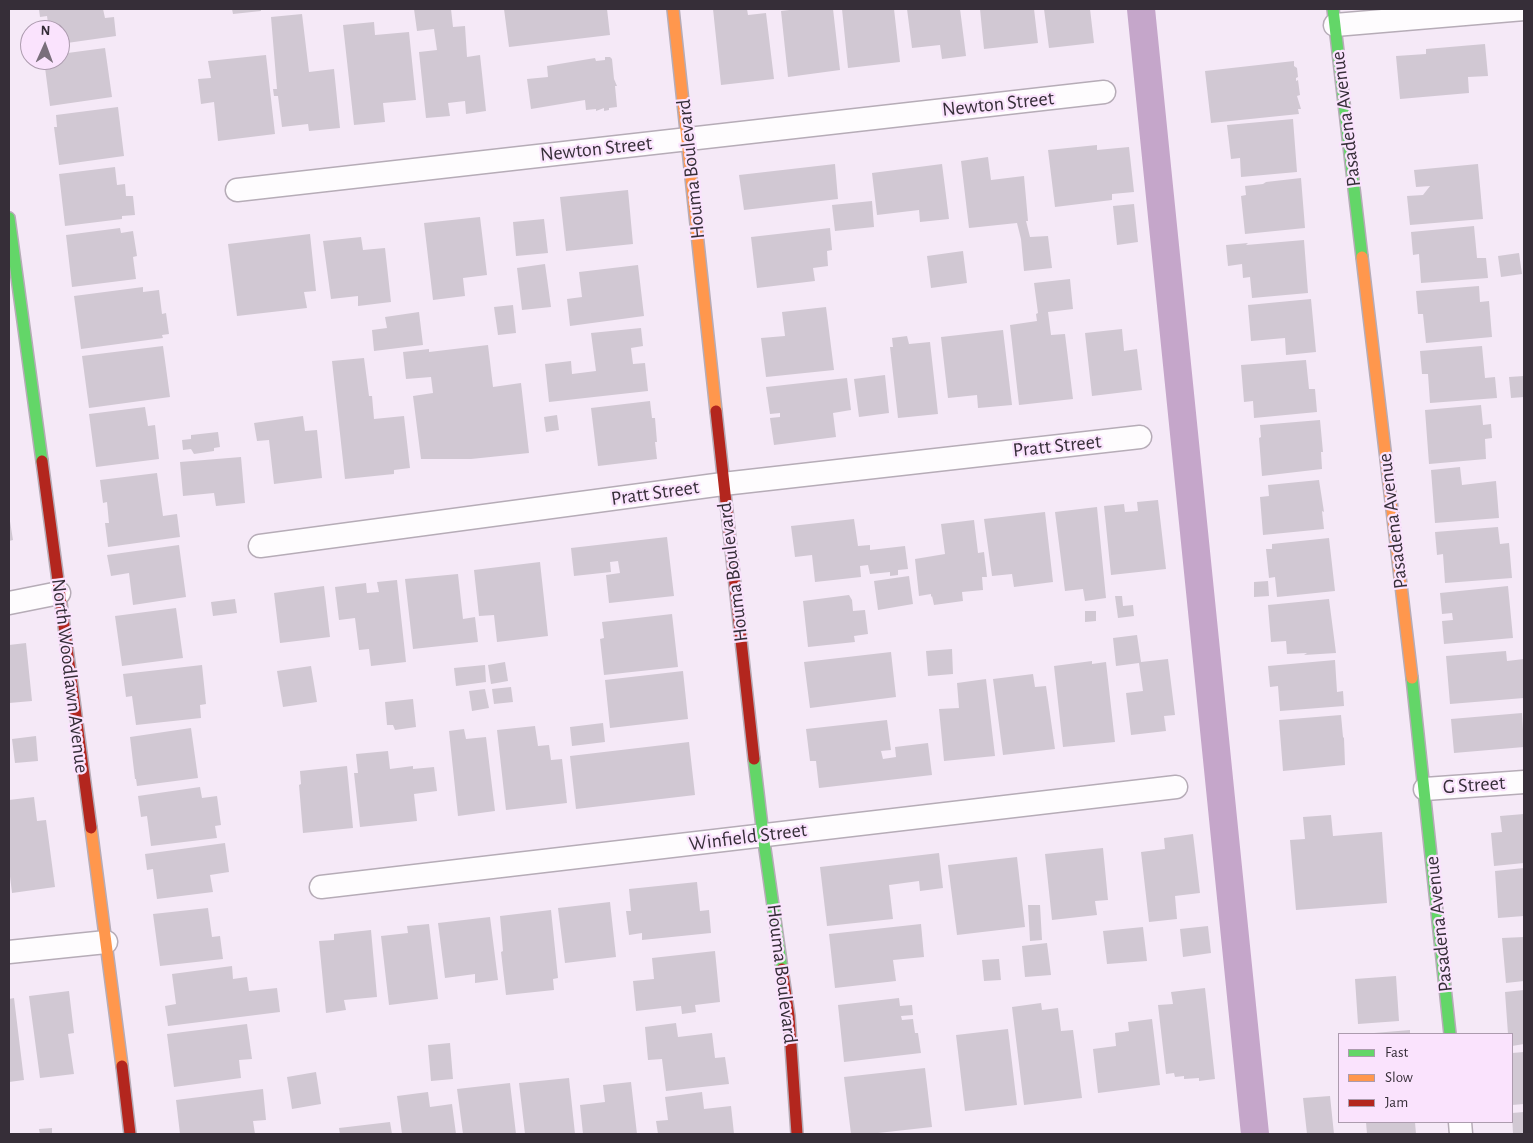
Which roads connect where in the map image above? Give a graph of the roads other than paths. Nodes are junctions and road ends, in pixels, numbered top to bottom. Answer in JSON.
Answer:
{"nodes":[{"id":1,"x":673,"y":9,"type":"edge"},
{"id":2,"x":1524,"y":9,"type":"edge"},
{"id":3,"x":1334,"y":17,"type":"edge"},
{"id":4,"x":1104,"y":92,"type":"dead end"},
{"id":5,"x":688,"y":139,"type":"junction"},
{"id":6,"x":237,"y":190,"type":"dead end"},
{"id":7,"x":9,"y":218,"type":"edge"},
{"id":8,"x":11,"y":252,"type":"edge"},
{"id":9,"x":1140,"y":437,"type":"dead end"},
{"id":10,"x":723,"y":484,"type":"junction"},
{"id":11,"x":260,"y":546,"type":"dead end"},
{"id":12,"x":60,"y":593,"type":"junction"},
{"id":13,"x":9,"y":603,"type":"edge"},
{"id":14,"x":1524,"y":782,"type":"edge"},
{"id":15,"x":1176,"y":787,"type":"dead end"},
{"id":16,"x":1424,"y":789,"type":"junction"},
{"id":17,"x":763,"y":835,"type":"junction"},
{"id":18,"x":321,"y":887,"type":"dead end"},
{"id":19,"x":106,"y":942,"type":"junction"},
{"id":20,"x":9,"y":952,"type":"edge"},
{"id":21,"x":1450,"y":1033,"type":"edge"},
{"id":22,"x":130,"y":1134,"type":"edge"},
{"id":23,"x":797,"y":1134,"type":"edge"}],
"edges":[{"from":1,"to":5,"type":"street","name":"Houma Boulevard"},
{"from":2,"to":3,"type":"street"},
{"from":3,"to":16,"type":"street","name":"Pasadena Avenue"},
{"from":4,"to":5,"type":"street","name":"Newton Street"},
{"from":5,"to":6,"type":"street","name":"Newton Street"},
{"from":5,"to":10,"type":"street","name":"Houma Boulevard"},
{"from":7,"to":8,"type":"street","name":"North Woodlawn Avenue"},
{"from":8,"to":12,"type":"street","name":"North Woodlawn Avenue"},
{"from":9,"to":10,"type":"street","name":"Pratt Street"},
{"from":10,"to":11,"type":"street","name":"Pratt Street"},
{"from":10,"to":17,"type":"street","name":"Houma Boulevard"},
{"from":12,"to":13,"type":"street"},
{"from":12,"to":19,"type":"street","name":"North Woodlawn Avenue"},
{"from":14,"to":16,"type":"street","name":"G Street"},
{"from":15,"to":17,"type":"street","name":"Winfield Street"},
{"from":16,"to":21,"type":"street","name":"Pasadena Avenue"},
{"from":17,"to":18,"type":"street","name":"Winfield Street"},
{"from":17,"to":23,"type":"street","name":"Houma Boulevard"},
{"from":19,"to":20,"type":"street"},
{"from":19,"to":22,"type":"street","name":"North Woodlawn Avenue"}]}
